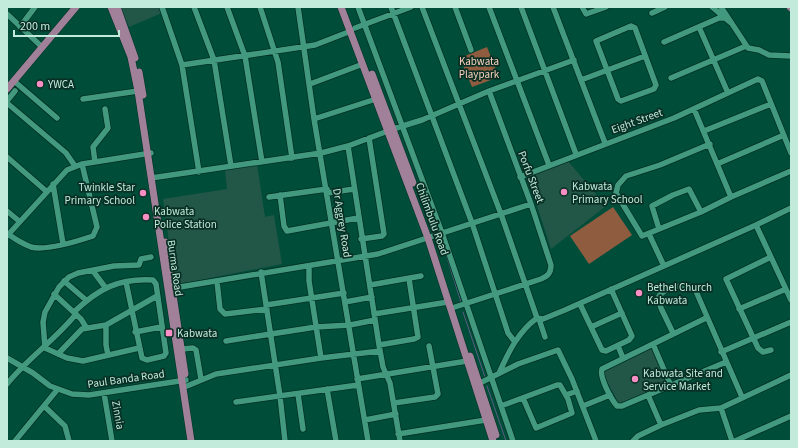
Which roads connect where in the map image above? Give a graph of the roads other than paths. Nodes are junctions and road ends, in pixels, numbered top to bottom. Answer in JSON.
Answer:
{"nodes":[{"id":1,"x":35,"y":7,"type":"edge"},
{"id":2,"x":70,"y":7,"type":"edge"},
{"id":3,"x":76,"y":7,"type":"edge"},
{"id":4,"x":112,"y":7,"type":"edge"},
{"id":5,"x":118,"y":7,"type":"edge"},
{"id":6,"x":162,"y":7,"type":"edge"},
{"id":7,"x":194,"y":7,"type":"edge"},
{"id":8,"x":227,"y":7,"type":"edge"},
{"id":9,"x":260,"y":7,"type":"edge"},
{"id":10,"x":298,"y":7,"type":"edge"},
{"id":11,"x":341,"y":7,"type":"edge"},
{"id":12,"x":346,"y":7,"type":"edge"},
{"id":13,"x":358,"y":7,"type":"edge"},
{"id":14,"x":390,"y":7,"type":"edge"},
{"id":15,"x":410,"y":7,"type":"edge"},
{"id":16,"x":422,"y":7,"type":"edge"},
{"id":17,"x":455,"y":7,"type":"edge"},
{"id":18,"x":489,"y":7,"type":"edge"},
{"id":19,"x":521,"y":7,"type":"edge"},
{"id":20,"x":553,"y":7,"type":"edge"},
{"id":21,"x":582,"y":7,"type":"edge"},
{"id":22,"x":606,"y":7,"type":"edge"},
{"id":23,"x":665,"y":7,"type":"edge"},
{"id":24,"x":712,"y":7,"type":"edge"},
{"id":25,"x":721,"y":7,"type":"edge"},
{"id":26,"x":393,"y":13,"type":"junction"},
{"id":27,"x":652,"y":13,"type":"dead end"},
{"id":28,"x":7,"y":15,"type":"edge"},
{"id":29,"x":725,"y":18,"type":"junction"},
{"id":30,"x":364,"y":24,"type":"junction"},
{"id":31,"x":20,"y":27,"type":"junction"},
{"id":32,"x":699,"y":27,"type":"junction"},
{"id":33,"x":736,"y":28,"type":"junction"},
{"id":34,"x":353,"y":30,"type":"junction"},
{"id":35,"x":664,"y":42,"type":"dead end"},
{"id":36,"x":41,"y":45,"type":"junction"},
{"id":37,"x":746,"y":46,"type":"junction"},
{"id":38,"x":303,"y":47,"type":"junction"},
{"id":39,"x":471,"y":50,"type":"dead end"},
{"id":40,"x":276,"y":51,"type":"junction"},
{"id":41,"x":245,"y":56,"type":"junction"},
{"id":42,"x":645,"y":56,"type":"junction"},
{"id":43,"x":791,"y":56,"type":"edge"},
{"id":44,"x":214,"y":60,"type":"junction"},
{"id":45,"x":574,"y":60,"type":"junction"},
{"id":46,"x":714,"y":60,"type":"junction"},
{"id":47,"x":363,"y":64,"type":"junction"},
{"id":48,"x":182,"y":65,"type":"junction"},
{"id":49,"x":607,"y":69,"type":"junction"},
{"id":50,"x":545,"y":70,"type":"junction"},
{"id":51,"x":671,"y":78,"type":"dead end"},
{"id":52,"x":581,"y":80,"type":"junction"},
{"id":53,"x":516,"y":81,"type":"junction"},
{"id":54,"x":10,"y":82,"type":"edge"},
{"id":55,"x":310,"y":84,"type":"junction"},
{"id":56,"x":7,"y":89,"type":"edge"},
{"id":57,"x":15,"y":91,"type":"dead end"},
{"id":58,"x":489,"y":91,"type":"junction"},
{"id":59,"x":138,"y":92,"type":"junction"},
{"id":60,"x":728,"y":92,"type":"junction"},
{"id":61,"x":83,"y":99,"type":"dead end"},
{"id":62,"x":376,"y":99,"type":"junction"},
{"id":63,"x":7,"y":102,"type":"edge"},
{"id":64,"x":459,"y":103,"type":"junction"},
{"id":65,"x":771,"y":104,"type":"junction"},
{"id":66,"x":105,"y":109,"type":"dead end"},
{"id":67,"x":694,"y":109,"type":"junction"},
{"id":68,"x":431,"y":116,"type":"junction"},
{"id":69,"x":58,"y":118,"type":"dead end"},
{"id":70,"x":314,"y":119,"type":"junction"},
{"id":71,"x":403,"y":127,"type":"junction"},
{"id":72,"x":390,"y":130,"type":"junction"},
{"id":73,"x":704,"y":131,"type":"junction"},
{"id":74,"x":784,"y":135,"type":"junction"},
{"id":75,"x":368,"y":138,"type":"junction"},
{"id":76,"x":605,"y":143,"type":"junction"},
{"id":77,"x":710,"y":144,"type":"junction"},
{"id":78,"x":348,"y":146,"type":"junction"},
{"id":79,"x":149,"y":153,"type":"junction"},
{"id":80,"x":321,"y":153,"type":"junction"},
{"id":81,"x":791,"y":153,"type":"edge"},
{"id":82,"x":576,"y":154,"type":"junction"},
{"id":83,"x":7,"y":157,"type":"edge"},
{"id":84,"x":292,"y":158,"type":"junction"},
{"id":85,"x":95,"y":162,"type":"junction"},
{"id":86,"x":262,"y":162,"type":"junction"},
{"id":87,"x":82,"y":164,"type":"junction"},
{"id":88,"x":717,"y":164,"type":"junction"},
{"id":89,"x":549,"y":165,"type":"junction"},
{"id":90,"x":75,"y":166,"type":"junction"},
{"id":91,"x":231,"y":166,"type":"junction"},
{"id":92,"x":791,"y":171,"type":"edge"},
{"id":93,"x":199,"y":172,"type":"junction"},
{"id":94,"x":520,"y":177,"type":"junction"},
{"id":95,"x":153,"y":178,"type":"junction"},
{"id":96,"x":53,"y":184,"type":"junction"},
{"id":97,"x":354,"y":189,"type":"junction"},
{"id":98,"x":46,"y":191,"type":"junction"},
{"id":99,"x":327,"y":191,"type":"junction"},
{"id":100,"x":280,"y":195,"type":"junction"},
{"id":101,"x":730,"y":196,"type":"junction"},
{"id":102,"x":269,"y":197,"type":"dead end"},
{"id":103,"x":531,"y":204,"type":"junction"},
{"id":104,"x":791,"y":208,"type":"edge"},
{"id":105,"x":7,"y":211,"type":"edge"},
{"id":106,"x":701,"y":212,"type":"junction"},
{"id":107,"x":501,"y":214,"type":"junction"},
{"id":108,"x":358,"y":218,"type":"junction"},
{"id":109,"x":19,"y":221,"type":"junction"},
{"id":110,"x":332,"y":223,"type":"junction"},
{"id":111,"x":472,"y":223,"type":"junction"},
{"id":112,"x":756,"y":225,"type":"junction"},
{"id":113,"x":659,"y":229,"type":"junction"},
{"id":114,"x":442,"y":233,"type":"junction"},
{"id":115,"x":649,"y":234,"type":"junction"},
{"id":116,"x":8,"y":235,"type":"edge"},
{"id":117,"x":430,"y":237,"type":"junction"},
{"id":118,"x":361,"y":239,"type":"junction"},
{"id":119,"x":63,"y":244,"type":"junction"},
{"id":120,"x":152,"y":257,"type":"dead end"},
{"id":121,"x":364,"y":257,"type":"junction"},
{"id":122,"x":771,"y":257,"type":"junction"},
{"id":123,"x":338,"y":261,"type":"junction"},
{"id":124,"x":309,"y":266,"type":"junction"},
{"id":125,"x":664,"y":266,"type":"junction"},
{"id":126,"x":93,"y":271,"type":"junction"},
{"id":127,"x":261,"y":272,"type":"junction"},
{"id":128,"x":421,"y":276,"type":"dead end"},
{"id":129,"x":409,"y":279,"type":"junction"},
{"id":130,"x":64,"y":281,"type":"junction"},
{"id":131,"x":217,"y":281,"type":"junction"},
{"id":132,"x":126,"y":282,"type":"junction"},
{"id":133,"x":524,"y":285,"type":"junction"},
{"id":134,"x":370,"y":286,"type":"junction"},
{"id":135,"x":105,"y":287,"type":"junction"},
{"id":136,"x":170,"y":288,"type":"junction"},
{"id":137,"x":786,"y":288,"type":"junction"},
{"id":138,"x":611,"y":289,"type":"junction"},
{"id":139,"x":344,"y":293,"type":"junction"},
{"id":140,"x":54,"y":294,"type":"junction"},
{"id":141,"x":495,"y":294,"type":"junction"},
{"id":142,"x":157,"y":296,"type":"junction"},
{"id":143,"x":372,"y":297,"type":"junction"},
{"id":144,"x":311,"y":298,"type":"junction"},
{"id":145,"x":86,"y":300,"type":"junction"},
{"id":146,"x":791,"y":300,"type":"edge"},
{"id":147,"x":345,"y":302,"type":"junction"},
{"id":148,"x":448,"y":302,"type":"junction"},
{"id":149,"x":466,"y":304,"type":"junction"},
{"id":150,"x":580,"y":304,"type":"junction"},
{"id":151,"x":267,"y":307,"type":"junction"},
{"id":152,"x":414,"y":307,"type":"junction"},
{"id":153,"x":455,"y":307,"type":"junction"},
{"id":154,"x":739,"y":309,"type":"junction"},
{"id":155,"x":132,"y":310,"type":"junction"},
{"id":156,"x":75,"y":313,"type":"junction"},
{"id":157,"x":622,"y":313,"type":"junction"},
{"id":158,"x":374,"y":317,"type":"junction"},
{"id":159,"x":706,"y":318,"type":"junction"},
{"id":160,"x":538,"y":319,"type":"junction"},
{"id":161,"x":791,"y":322,"type":"edge"},
{"id":162,"x":106,"y":325,"type":"junction"},
{"id":163,"x":350,"y":325,"type":"junction"},
{"id":164,"x":86,"y":327,"type":"junction"},
{"id":165,"x":161,"y":327,"type":"junction"},
{"id":166,"x":316,"y":327,"type":"junction"},
{"id":167,"x":591,"y":327,"type":"junction"},
{"id":168,"x":135,"y":332,"type":"junction"},
{"id":169,"x":673,"y":334,"type":"junction"},
{"id":170,"x":270,"y":335,"type":"junction"},
{"id":171,"x":545,"y":337,"type":"dead end"},
{"id":172,"x":753,"y":338,"type":"junction"},
{"id":173,"x":226,"y":341,"type":"dead end"},
{"id":174,"x":515,"y":342,"type":"junction"},
{"id":175,"x":653,"y":344,"type":"junction"},
{"id":176,"x":429,"y":346,"type":"dead end"},
{"id":177,"x":618,"y":346,"type":"junction"},
{"id":178,"x":45,"y":348,"type":"junction"},
{"id":179,"x":139,"y":348,"type":"junction"},
{"id":180,"x":380,"y":348,"type":"junction"},
{"id":181,"x":182,"y":349,"type":"junction"},
{"id":182,"x":771,"y":350,"type":"dead end"},
{"id":183,"x":721,"y":352,"type":"junction"},
{"id":184,"x":58,"y":354,"type":"junction"},
{"id":185,"x":353,"y":354,"type":"junction"},
{"id":186,"x":108,"y":355,"type":"junction"},
{"id":187,"x":7,"y":358,"type":"edge"},
{"id":188,"x":321,"y":358,"type":"junction"},
{"id":189,"x":623,"y":358,"type":"junction"},
{"id":190,"x":467,"y":361,"type":"junction"},
{"id":191,"x":726,"y":362,"type":"junction"},
{"id":192,"x":275,"y":365,"type":"junction"},
{"id":193,"x":20,"y":367,"type":"junction"},
{"id":194,"x":432,"y":367,"type":"junction"},
{"id":195,"x":500,"y":371,"type":"junction"},
{"id":196,"x":388,"y":375,"type":"junction"},
{"id":197,"x":791,"y":375,"type":"edge"},
{"id":198,"x":202,"y":379,"type":"junction"},
{"id":199,"x":491,"y":379,"type":"junction"},
{"id":200,"x":185,"y":382,"type":"junction"},
{"id":201,"x":358,"y":382,"type":"junction"},
{"id":202,"x":480,"y":383,"type":"junction"},
{"id":203,"x":7,"y":384,"type":"edge"},
{"id":204,"x":671,"y":386,"type":"junction"},
{"id":205,"x":327,"y":389,"type":"junction"},
{"id":206,"x":57,"y":390,"type":"junction"},
{"id":207,"x":577,"y":391,"type":"junction"},
{"id":208,"x":104,"y":393,"type":"junction"},
{"id":209,"x":298,"y":394,"type":"junction"},
{"id":210,"x":566,"y":395,"type":"junction"},
{"id":211,"x":610,"y":395,"type":"junction"},
{"id":212,"x":648,"y":395,"type":"junction"},
{"id":213,"x":280,"y":396,"type":"junction"},
{"id":214,"x":742,"y":397,"type":"junction"},
{"id":215,"x":523,"y":398,"type":"junction"},
{"id":216,"x":236,"y":402,"type":"dead end"},
{"id":217,"x":394,"y":403,"type":"junction"},
{"id":218,"x":44,"y":406,"type":"junction"},
{"id":219,"x":502,"y":406,"type":"junction"},
{"id":220,"x":583,"y":406,"type":"junction"},
{"id":221,"x":721,"y":408,"type":"junction"},
{"id":222,"x":396,"y":414,"type":"junction"},
{"id":223,"x":791,"y":416,"type":"edge"},
{"id":224,"x":365,"y":420,"type":"junction"},
{"id":225,"x":486,"y":420,"type":"junction"},
{"id":226,"x":661,"y":425,"type":"junction"},
{"id":227,"x":303,"y":429,"type":"dead end"},
{"id":228,"x":398,"y":434,"type":"junction"},
{"id":229,"x":15,"y":441,"type":"edge"},
{"id":230,"x":69,"y":441,"type":"edge"},
{"id":231,"x":112,"y":441,"type":"edge"},
{"id":232,"x":191,"y":441,"type":"edge"},
{"id":233,"x":195,"y":441,"type":"edge"},
{"id":234,"x":285,"y":441,"type":"edge"},
{"id":235,"x":336,"y":441,"type":"edge"},
{"id":236,"x":368,"y":441,"type":"edge"},
{"id":237,"x":400,"y":441,"type":"edge"},
{"id":238,"x":493,"y":441,"type":"edge"},
{"id":239,"x":498,"y":441,"type":"edge"},
{"id":240,"x":513,"y":441,"type":"edge"},
{"id":241,"x":596,"y":441,"type":"edge"},
{"id":242,"x":633,"y":441,"type":"edge"},
{"id":243,"x":734,"y":441,"type":"edge"}],
"edges":[{"from":1,"to":31,"type":"street"},
{"from":2,"to":36,"type":"main road"},
{"from":3,"to":36,"type":"main road"},
{"from":4,"to":59,"type":"main road","name":"Burma Road"},
{"from":5,"to":79,"type":"main road","name":"Burma Road"},
{"from":6,"to":48,"type":"street"},
{"from":7,"to":44,"type":"street"},
{"from":8,"to":41,"type":"street"},
{"from":9,"to":40,"type":"street"},
{"from":10,"to":38,"type":"street","name":"Dr Aggrey Road"},
{"from":11,"to":34,"type":"main road","name":"Chilimbulu Road"},
{"from":12,"to":34,"type":"main road","name":"Chilimbulu Road"},
{"from":13,"to":30,"type":"street"},
{"from":14,"to":26,"type":"street"},
{"from":15,"to":26,"type":"street"},
{"from":16,"to":64,"type":"street"},
{"from":17,"to":39,"type":"street"},
{"from":18,"to":53,"type":"street"},
{"from":19,"to":50,"type":"street"},
{"from":20,"to":45,"type":"street"},
{"from":21,"to":22,"type":"street"},
{"from":23,"to":27,"type":"street"},
{"from":24,"to":29,"type":"street"},
{"from":25,"to":33,"type":"street"},
{"from":26,"to":30,"type":"street"},
{"from":26,"to":68,"type":"street"},
{"from":28,"to":31,"type":"street"},
{"from":29,"to":32,"type":"street"},
{"from":29,"to":33,"type":"street"},
{"from":30,"to":34,"type":"street"},
{"from":30,"to":71,"type":"street"},
{"from":31,"to":36,"type":"street"},
{"from":32,"to":35,"type":"street"},
{"from":32,"to":46,"type":"street"},
{"from":33,"to":37,"type":"street"},
{"from":34,"to":38,"type":"street"},
{"from":34,"to":47,"type":"main road","name":"Chilimbulu Road"},
{"from":34,"to":72,"type":"main road","name":"Chilimbulu Road"},
{"from":36,"to":54,"type":"main road"},
{"from":37,"to":43,"type":"street"},
{"from":37,"to":46,"type":"street"},
{"from":38,"to":40,"type":"street"},
{"from":38,"to":55,"type":"street","name":"Dr Aggrey Road"},
{"from":40,"to":41,"type":"street"},
{"from":40,"to":84,"type":"street"},
{"from":41,"to":44,"type":"street"},
{"from":41,"to":86,"type":"street"},
{"from":42,"to":49,"type":"street"},
{"from":42,"to":49,"type":"street"},
{"from":42,"to":49,"type":"street"},
{"from":44,"to":48,"type":"street"},
{"from":44,"to":91,"type":"street"},
{"from":45,"to":50,"type":"street"},
{"from":45,"to":52,"type":"street"},
{"from":46,"to":51,"type":"street"},
{"from":46,"to":60,"type":"street"},
{"from":47,"to":55,"type":"street"},
{"from":47,"to":62,"type":"main road","name":"Chilimbulu Road"},
{"from":48,"to":93,"type":"street"},
{"from":49,"to":52,"type":"street"},
{"from":50,"to":53,"type":"street"},
{"from":50,"to":82,"type":"street"},
{"from":52,"to":76,"type":"street"},
{"from":53,"to":58,"type":"street"},
{"from":53,"to":89,"type":"street"},
{"from":54,"to":56,"type":"main road"},
{"from":54,"to":69,"type":"street"},
{"from":55,"to":70,"type":"street","name":"Dr Aggrey Road"},
{"from":57,"to":63,"type":"street"},
{"from":58,"to":64,"type":"street"},
{"from":58,"to":94,"type":"street","name":"Porfu Street"},
{"from":59,"to":61,"type":"street"},
{"from":59,"to":79,"type":"main road","name":"Burma Road"},
{"from":60,"to":65,"type":"street","name":"Eight Street"},
{"from":60,"to":67,"type":"street","name":"Eight Street"},
{"from":62,"to":70,"type":"street"},
{"from":62,"to":72,"type":"main road","name":"Chilimbulu Road"},
{"from":63,"to":90,"type":"street"},
{"from":64,"to":68,"type":"street"},
{"from":64,"to":107,"type":"street"},
{"from":65,"to":73,"type":"street"},
{"from":65,"to":74,"type":"street"},
{"from":66,"to":85,"type":"street"},
{"from":67,"to":73,"type":"street"},
{"from":67,"to":76,"type":"street","name":"Eight Street"},
{"from":68,"to":71,"type":"street"},
{"from":68,"to":111,"type":"street"},
{"from":70,"to":80,"type":"street","name":"Dr Aggrey Road"},
{"from":71,"to":72,"type":"street"},
{"from":71,"to":114,"type":"street"},
{"from":72,"to":75,"type":"street"},
{"from":72,"to":117,"type":"main road","name":"Chilimbulu Road"},
{"from":73,"to":77,"type":"street"},
{"from":74,"to":81,"type":"street"},
{"from":74,"to":88,"type":"street"},
{"from":75,"to":78,"type":"street"},
{"from":75,"to":118,"type":"street"},
{"from":76,"to":82,"type":"street","name":"Eight Street"},
{"from":77,"to":88,"type":"street"},
{"from":77,"to":115,"type":"street"},
{"from":78,"to":80,"type":"street"},
{"from":78,"to":97,"type":"street"},
{"from":79,"to":85,"type":"street"},
{"from":79,"to":95,"type":"main road","name":"Burma Road"},
{"from":80,"to":84,"type":"street"},
{"from":80,"to":99,"type":"street","name":"Dr Aggrey Road"},
{"from":82,"to":89,"type":"street","name":"Eight Street"},
{"from":83,"to":98,"type":"street"},
{"from":84,"to":86,"type":"street"},
{"from":85,"to":87,"type":"street"},
{"from":86,"to":91,"type":"street"},
{"from":87,"to":90,"type":"street"},
{"from":87,"to":119,"type":"street"},
{"from":88,"to":101,"type":"street"},
{"from":89,"to":94,"type":"street","name":"Eight Street"},
{"from":90,"to":96,"type":"street"},
{"from":91,"to":93,"type":"street"},
{"from":92,"to":101,"type":"street"},
{"from":93,"to":95,"type":"street"},
{"from":94,"to":103,"type":"street","name":"Porfu Street"},
{"from":95,"to":136,"type":"main road","name":"Burma Road"},
{"from":96,"to":98,"type":"street"},
{"from":96,"to":119,"type":"street"},
{"from":97,"to":99,"type":"street"},
{"from":97,"to":108,"type":"street"},
{"from":98,"to":109,"type":"street"},
{"from":99,"to":100,"type":"street"},
{"from":99,"to":110,"type":"street","name":"Dr Aggrey Road"},
{"from":100,"to":102,"type":"street"},
{"from":100,"to":110,"type":"street"},
{"from":101,"to":106,"type":"street"},
{"from":103,"to":107,"type":"street"},
{"from":103,"to":133,"type":"street","name":"Porfu Street"},
{"from":104,"to":112,"type":"street"},
{"from":105,"to":109,"type":"street"},
{"from":106,"to":113,"type":"street"},
{"from":106,"to":113,"type":"street"},
{"from":107,"to":111,"type":"street"},
{"from":107,"to":133,"type":"street"},
{"from":108,"to":110,"type":"street"},
{"from":108,"to":118,"type":"street"},
{"from":109,"to":116,"type":"street"},
{"from":110,"to":123,"type":"street","name":"Dr Aggrey Road"},
{"from":111,"to":114,"type":"street"},
{"from":111,"to":141,"type":"street"},
{"from":112,"to":122,"type":"street"},
{"from":112,"to":125,"type":"street"},
{"from":113,"to":115,"type":"street"},
{"from":114,"to":117,"type":"street"},
{"from":114,"to":149,"type":"street"},
{"from":115,"to":125,"type":"street"},
{"from":116,"to":119,"type":"street"},
{"from":117,"to":121,"type":"street"},
{"from":117,"to":148,"type":"main road","name":"Chilimbulu Road"},
{"from":117,"to":153,"type":"main road","name":"Chilimbulu Road"},
{"from":118,"to":121,"type":"street"},
{"from":120,"to":126,"type":"street"},
{"from":121,"to":123,"type":"street"},
{"from":121,"to":134,"type":"street"},
{"from":122,"to":137,"type":"street"},
{"from":122,"to":154,"type":"street"},
{"from":123,"to":124,"type":"street"},
{"from":123,"to":139,"type":"street","name":"Dr Aggrey Road"},
{"from":124,"to":127,"type":"street"},
{"from":124,"to":144,"type":"street"},
{"from":125,"to":138,"type":"street"},
{"from":126,"to":130,"type":"street"},
{"from":126,"to":135,"type":"street"},
{"from":127,"to":131,"type":"street"},
{"from":127,"to":151,"type":"street"},
{"from":128,"to":129,"type":"street"},
{"from":129,"to":134,"type":"street"},
{"from":129,"to":152,"type":"street"},
{"from":130,"to":140,"type":"street"},
{"from":130,"to":145,"type":"street"},
{"from":131,"to":136,"type":"street"},
{"from":131,"to":151,"type":"street"},
{"from":132,"to":135,"type":"street"},
{"from":132,"to":142,"type":"street"},
{"from":132,"to":155,"type":"street"},
{"from":133,"to":141,"type":"street"},
{"from":133,"to":160,"type":"street"},
{"from":134,"to":143,"type":"street"},
{"from":135,"to":145,"type":"street"},
{"from":136,"to":181,"type":"main road","name":"Burma Road"},
{"from":136,"to":200,"type":"main road","name":"Burma Road"},
{"from":137,"to":146,"type":"street"},
{"from":137,"to":154,"type":"street"},
{"from":138,"to":150,"type":"street"},
{"from":138,"to":157,"type":"street"},
{"from":139,"to":144,"type":"street"},
{"from":139,"to":147,"type":"street","name":"Dr Aggrey Road"},
{"from":140,"to":156,"type":"street"},
{"from":140,"to":178,"type":"street"},
{"from":141,"to":149,"type":"street"},
{"from":141,"to":174,"type":"street"},
{"from":142,"to":155,"type":"street"},
{"from":142,"to":165,"type":"street"},
{"from":143,"to":147,"type":"street"},
{"from":143,"to":158,"type":"street"},
{"from":144,"to":151,"type":"street"},
{"from":144,"to":166,"type":"street"},
{"from":145,"to":156,"type":"street"},
{"from":147,"to":163,"type":"street","name":"Dr Aggrey Road"},
{"from":148,"to":152,"type":"street"},
{"from":148,"to":190,"type":"main road","name":"Chilimbulu Road"},
{"from":149,"to":153,"type":"street"},
{"from":149,"to":199,"type":"street"},
{"from":150,"to":160,"type":"street"},
{"from":150,"to":167,"type":"street"},
{"from":151,"to":170,"type":"street"},
{"from":152,"to":158,"type":"street"},
{"from":152,"to":180,"type":"street","name":"Paul Banda Road"},
{"from":153,"to":202,"type":"main road","name":"Chilimbulu Road"},
{"from":154,"to":172,"type":"street"},
{"from":155,"to":162,"type":"street"},
{"from":155,"to":168,"type":"street"},
{"from":156,"to":164,"type":"street"},
{"from":156,"to":178,"type":"street"},
{"from":157,"to":167,"type":"street"},
{"from":157,"to":177,"type":"street"},
{"from":158,"to":163,"type":"street"},
{"from":158,"to":180,"type":"street"},
{"from":159,"to":169,"type":"street"},
{"from":159,"to":169,"type":"street"},
{"from":159,"to":183,"type":"street"},
{"from":160,"to":171,"type":"street"},
{"from":160,"to":174,"type":"street"},
{"from":161,"to":172,"type":"street"},
{"from":162,"to":164,"type":"street"},
{"from":162,"to":186,"type":"street"},
{"from":163,"to":166,"type":"street"},
{"from":163,"to":185,"type":"street","name":"Dr Aggrey Road"},
{"from":164,"to":184,"type":"street"},
{"from":165,"to":168,"type":"street"},
{"from":165,"to":179,"type":"street"},
{"from":166,"to":170,"type":"street"},
{"from":166,"to":188,"type":"street"},
{"from":167,"to":177,"type":"street"},
{"from":168,"to":179,"type":"street"},
{"from":169,"to":175,"type":"street"},
{"from":170,"to":173,"type":"street"},
{"from":170,"to":192,"type":"street"},
{"from":172,"to":182,"type":"street"},
{"from":172,"to":183,"type":"street"},
{"from":174,"to":195,"type":"street"},
{"from":175,"to":189,"type":"street"},
{"from":175,"to":204,"type":"street"},
{"from":176,"to":194,"type":"street"},
{"from":177,"to":189,"type":"street"},
{"from":178,"to":184,"type":"street"},
{"from":178,"to":193,"type":"street"},
{"from":179,"to":186,"type":"street"},
{"from":180,"to":185,"type":"street","name":"Paul Banda Road"},
{"from":180,"to":196,"type":"street"},
{"from":181,"to":198,"type":"street"},
{"from":181,"to":200,"type":"main road","name":"Burma Road"},
{"from":183,"to":191,"type":"street"},
{"from":184,"to":186,"type":"street"},
{"from":185,"to":188,"type":"street","name":"Paul Banda Road"},
{"from":185,"to":201,"type":"street","name":"Dr Aggrey Road"},
{"from":187,"to":193,"type":"street","name":"Paul Banda Road"},
{"from":188,"to":192,"type":"street","name":"Paul Banda Road"},
{"from":189,"to":211,"type":"street"},
{"from":190,"to":194,"type":"street"},
{"from":190,"to":225,"type":"main road","name":"Chilimbulu Road"},
{"from":191,"to":204,"type":"street"},
{"from":191,"to":214,"type":"street"},
{"from":192,"to":198,"type":"street","name":"Paul Banda Road"},
{"from":192,"to":213,"type":"street"},
{"from":193,"to":203,"type":"street"},
{"from":193,"to":206,"type":"street","name":"Paul Banda Road"},
{"from":194,"to":196,"type":"street"},
{"from":194,"to":217,"type":"street"},
{"from":195,"to":199,"type":"street"},
{"from":195,"to":207,"type":"street"},
{"from":196,"to":201,"type":"street"},
{"from":196,"to":217,"type":"street"},
{"from":197,"to":214,"type":"street"},
{"from":198,"to":200,"type":"street","name":"Paul Banda Road"},
{"from":199,"to":202,"type":"street"},
{"from":199,"to":219,"type":"street"},
{"from":200,"to":208,"type":"street","name":"Paul Banda Road"},
{"from":200,"to":232,"type":"main road","name":"Burma Road"},
{"from":200,"to":233,"type":"main road","name":"Burma Road"},
{"from":201,"to":205,"type":"street"},
{"from":201,"to":224,"type":"street","name":"Dr Aggrey Road"},
{"from":202,"to":239,"type":"main road","name":"Chilimbulu Road"},
{"from":204,"to":212,"type":"street"},
{"from":205,"to":209,"type":"street"},
{"from":205,"to":235,"type":"street"},
{"from":206,"to":208,"type":"street","name":"Paul Banda Road"},
{"from":206,"to":218,"type":"street"},
{"from":207,"to":210,"type":"street"},
{"from":207,"to":220,"type":"street"},
{"from":208,"to":231,"type":"street","name":"Zinnia"},
{"from":209,"to":213,"type":"street"},
{"from":209,"to":227,"type":"street"},
{"from":210,"to":215,"type":"street"},
{"from":210,"to":215,"type":"street"},
{"from":211,"to":212,"type":"street"},
{"from":211,"to":220,"type":"street"},
{"from":212,"to":226,"type":"street"},
{"from":213,"to":216,"type":"street"},
{"from":213,"to":234,"type":"street"},
{"from":214,"to":221,"type":"street"},
{"from":215,"to":219,"type":"street"},
{"from":217,"to":222,"type":"street"},
{"from":218,"to":229,"type":"street"},
{"from":218,"to":230,"type":"street"},
{"from":219,"to":240,"type":"street"},
{"from":220,"to":241,"type":"street"},
{"from":221,"to":226,"type":"street"},
{"from":221,"to":243,"type":"street"},
{"from":222,"to":224,"type":"street"},
{"from":222,"to":228,"type":"street"},
{"from":223,"to":243,"type":"street"},
{"from":224,"to":236,"type":"street","name":"Dr Aggrey Road"},
{"from":225,"to":228,"type":"street"},
{"from":225,"to":238,"type":"main road","name":"Chilimbulu Road"},
{"from":226,"to":242,"type":"street"},
{"from":228,"to":237,"type":"street"}]}
